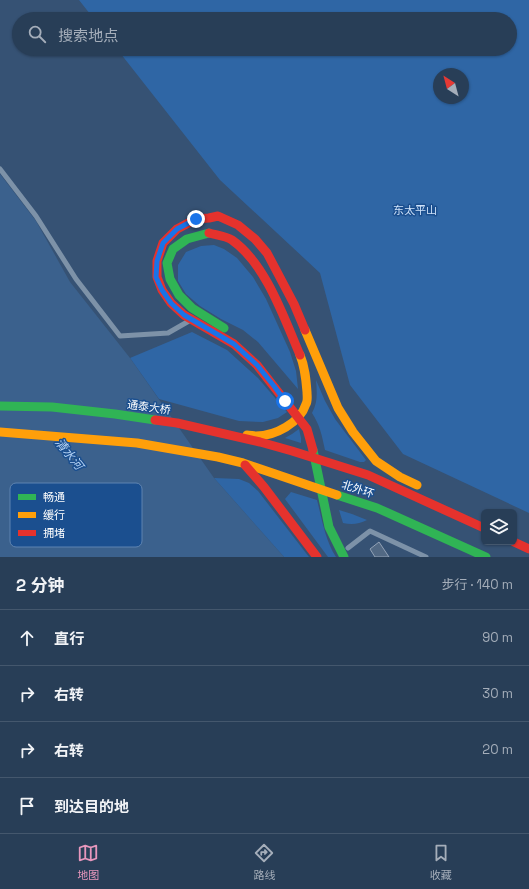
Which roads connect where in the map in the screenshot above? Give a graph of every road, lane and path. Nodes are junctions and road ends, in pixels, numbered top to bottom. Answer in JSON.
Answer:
{"nodes":[{"id":1,"x":0,"y":169,"type":"edge"},
{"id":2,"x":198,"y":311,"type":"junction"},
{"id":3,"x":191,"y":319,"type":"junction"},
{"id":4,"x":234,"y":333,"type":"dead end"},
{"id":5,"x":259,"y":354,"type":"dead end"},
{"id":6,"x":282,"y":383,"type":"dead end"},
{"id":7,"x":296,"y":400,"type":"dead end"},
{"id":8,"x":0,"y":406,"type":"edge"},
{"id":9,"x":0,"y":432,"type":"edge"},
{"id":10,"x":220,"y":433,"type":"junction"},
{"id":11,"x":292,"y":451,"type":"joint"},
{"id":12,"x":243,"y":463,"type":"junction"},
{"id":13,"x":428,"y":491,"type":"dead end"},
{"id":14,"x":481,"y":527,"type":"edge"},
{"id":15,"x":517,"y":543,"type":"edge"},
{"id":16,"x":348,"y":548,"type":"junction"},
{"id":17,"x":529,"y":549,"type":"edge"},
{"id":18,"x":317,"y":557,"type":"edge"},
{"id":19,"x":344,"y":557,"type":"edge"},
{"id":20,"x":354,"y":557,"type":"edge"},
{"id":21,"x":426,"y":557,"type":"edge"},
{"id":22,"x":486,"y":557,"type":"edge"}],
"edges":[{"from":1,"to":3,"type":"lane"},
{"from":2,"to":3,"type":"lane"},
{"from":2,"to":4,"type":"main road"},
{"from":2,"to":10,"type":"main road"},
{"from":3,"to":13,"type":"main road"},
{"from":3,"to":19,"type":"main road"},
{"from":5,"to":6,"type":"main road"},
{"from":7,"to":16,"type":"main road"},
{"from":8,"to":10,"type":"main road","name":"通泰大桥"},
{"from":9,"to":12,"type":"main road","name":"北外环"},
{"from":10,"to":11,"type":"main road","name":"通泰大桥"},
{"from":11,"to":14,"type":"main road","name":"北外环"},
{"from":12,"to":18,"type":"main road"},
{"from":12,"to":22,"type":"main road","name":"北外环"},
{"from":15,"to":17,"type":"main road"},
{"from":16,"to":20,"type":"main road"},
{"from":16,"to":21,"type":"lane"}]}
